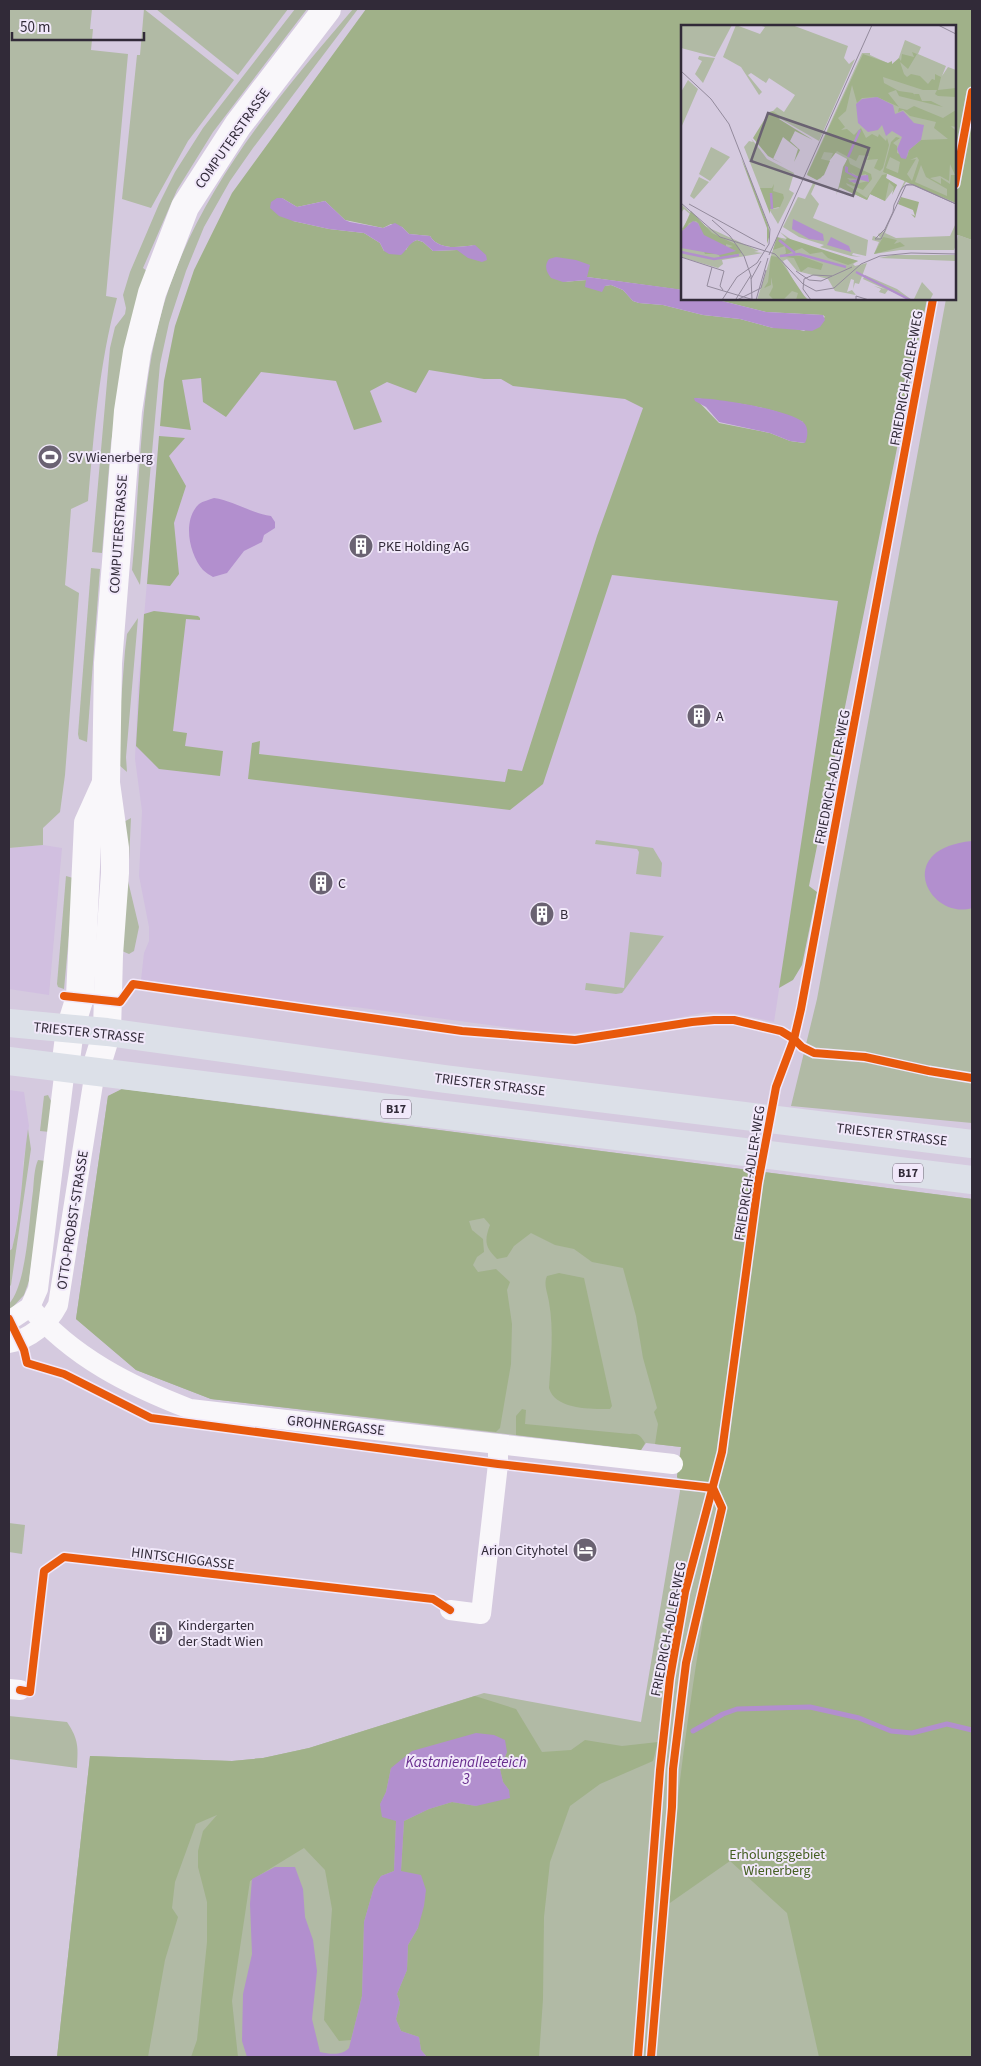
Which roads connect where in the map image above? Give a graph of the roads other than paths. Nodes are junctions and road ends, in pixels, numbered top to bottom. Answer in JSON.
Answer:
{"nodes":[{"id":1,"x":327,"y":9,"type":"edge"},
{"id":2,"x":106,"y":784,"type":"junction"},
{"id":3,"x":9,"y":1023,"type":"edge"},
{"id":4,"x":70,"y":1029,"type":"junction"},
{"id":5,"x":107,"y":1032,"type":"junction"},
{"id":6,"x":9,"y":1061,"type":"edge"},
{"id":7,"x":65,"y":1068,"type":"junction"},
{"id":8,"x":95,"y":1071,"type":"junction"},
{"id":9,"x":972,"y":1144,"type":"edge"},
{"id":10,"x":972,"y":1180,"type":"edge"},
{"id":11,"x":30,"y":1307,"type":"junction"},
{"id":12,"x":9,"y":1321,"type":"edge"},
{"id":13,"x":44,"y":1324,"type":"junction"},
{"id":14,"x":9,"y":1343,"type":"edge"},
{"id":15,"x":498,"y":1444,"type":"junction"},
{"id":16,"x":673,"y":1464,"type":"dead end"},
{"id":17,"x":450,"y":1610,"type":"dead end"}],
"edges":[{"from":1,"to":2,"type":"street","name":"COMPUTERSTRASSE"},
{"from":2,"to":4,"type":"street","name":"COMPUTERSTRASSE"},
{"from":2,"to":5,"type":"street","name":"COMPUTERSTRASSE"},
{"from":3,"to":4,"type":"main road","name":"TRIESTER STRASSE"},
{"from":4,"to":5,"type":"main road","name":"TRIESTER STRASSE"},
{"from":4,"to":7,"type":"street","name":"COMPUTERSTRASSE"},
{"from":5,"to":8,"type":"street","name":"COMPUTERSTRASSE"},
{"from":5,"to":9,"type":"main road","name":"TRIESTER STRASSE"},
{"from":6,"to":7,"type":"main road","number":"B17"},
{"from":7,"to":8,"type":"main road","number":"B17"},
{"from":7,"to":11,"type":"street","name":"OTTO-PROBST-STRASSE"},
{"from":8,"to":10,"type":"main road","number":"B17"},
{"from":8,"to":13,"type":"street","name":"OTTO-PROBST-STRASSE"},
{"from":11,"to":12,"type":"street"},
{"from":11,"to":13,"type":"street","name":"GROHNERGASSE"},
{"from":13,"to":14,"type":"street","name":"OTTO-PROBST-STRASSE"},
{"from":13,"to":15,"type":"street","name":"GROHNERGASSE"},
{"from":15,"to":16,"type":"street","name":"GROHNERGASSE"},
{"from":15,"to":17,"type":"street"}]}
